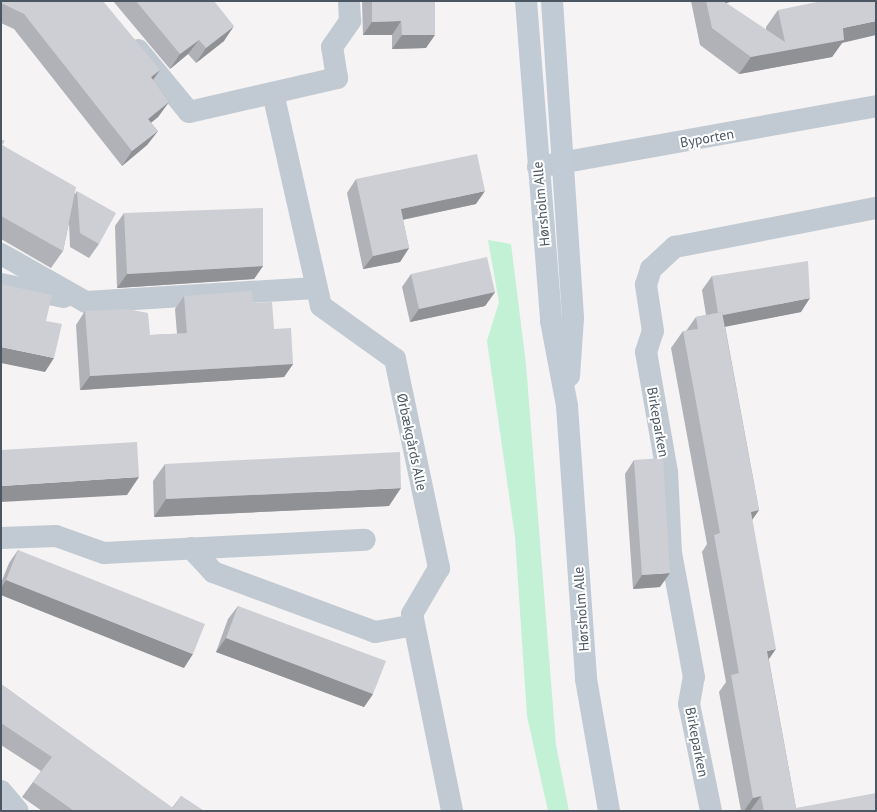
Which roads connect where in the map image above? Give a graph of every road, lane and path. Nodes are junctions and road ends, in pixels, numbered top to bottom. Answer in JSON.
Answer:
{"nodes":[{"id":1,"x":349,"y":1,"type":"edge"},
{"id":2,"x":526,"y":1,"type":"edge"},
{"id":3,"x":552,"y":1,"type":"edge"},
{"id":4,"x":123,"y":32,"type":"edge"},
{"id":5,"x":273,"y":93,"type":"junction"},
{"id":6,"x":876,"y":106,"type":"edge"},
{"id":7,"x":565,"y":163,"type":"junction"},
{"id":8,"x":538,"y":167,"type":"junction"},
{"id":9,"x":876,"y":208,"type":"edge"},
{"id":10,"x":1,"y":254,"type":"edge"},
{"id":11,"x":1,"y":284,"type":"edge"},
{"id":12,"x":316,"y":288,"type":"junction"},
{"id":13,"x":86,"y":302,"type":"junction"},
{"id":14,"x":567,"y":406,"type":"junction"},
{"id":15,"x":1,"y":538,"type":"edge"},
{"id":16,"x":365,"y":540,"type":"dead end"},
{"id":17,"x":191,"y":548,"type":"junction"},
{"id":18,"x":413,"y":625,"type":"junction"},
{"id":19,"x":1,"y":791,"type":"edge"},
{"id":20,"x":18,"y":811,"type":"edge"},
{"id":21,"x":452,"y":811,"type":"edge"},
{"id":22,"x":609,"y":811,"type":"edge"},
{"id":23,"x":711,"y":811,"type":"edge"}],
"edges":[{"from":1,"to":5,"type":"street"},
{"from":2,"to":8,"type":"main road","name":"Hørsholm Alle"},
{"from":3,"to":7,"type":"main road","name":"Hørsholm Alle"},
{"from":4,"to":5,"type":"street"},
{"from":5,"to":12,"type":"street","name":"Ørbækgårds Alle"},
{"from":6,"to":7,"type":"street","name":"Byporten"},
{"from":7,"to":8,"type":"street","name":"Byporten"},
{"from":7,"to":14,"type":"main road","name":"Hørsholm Alle"},
{"from":8,"to":14,"type":"main road","name":"Hørsholm Alle"},
{"from":9,"to":23,"type":"street","name":"Birkeparken"},
{"from":10,"to":13,"type":"street"},
{"from":11,"to":13,"type":"street"},
{"from":12,"to":13,"type":"street"},
{"from":12,"to":18,"type":"street","name":"Ørbækgårds Alle"},
{"from":14,"to":22,"type":"main road","name":"Hørsholm Alle"},
{"from":15,"to":17,"type":"street"},
{"from":16,"to":17,"type":"street"},
{"from":17,"to":18,"type":"street"},
{"from":18,"to":21,"type":"street","name":"Ørbækgårds Alle"},
{"from":19,"to":20,"type":"street"}]}
